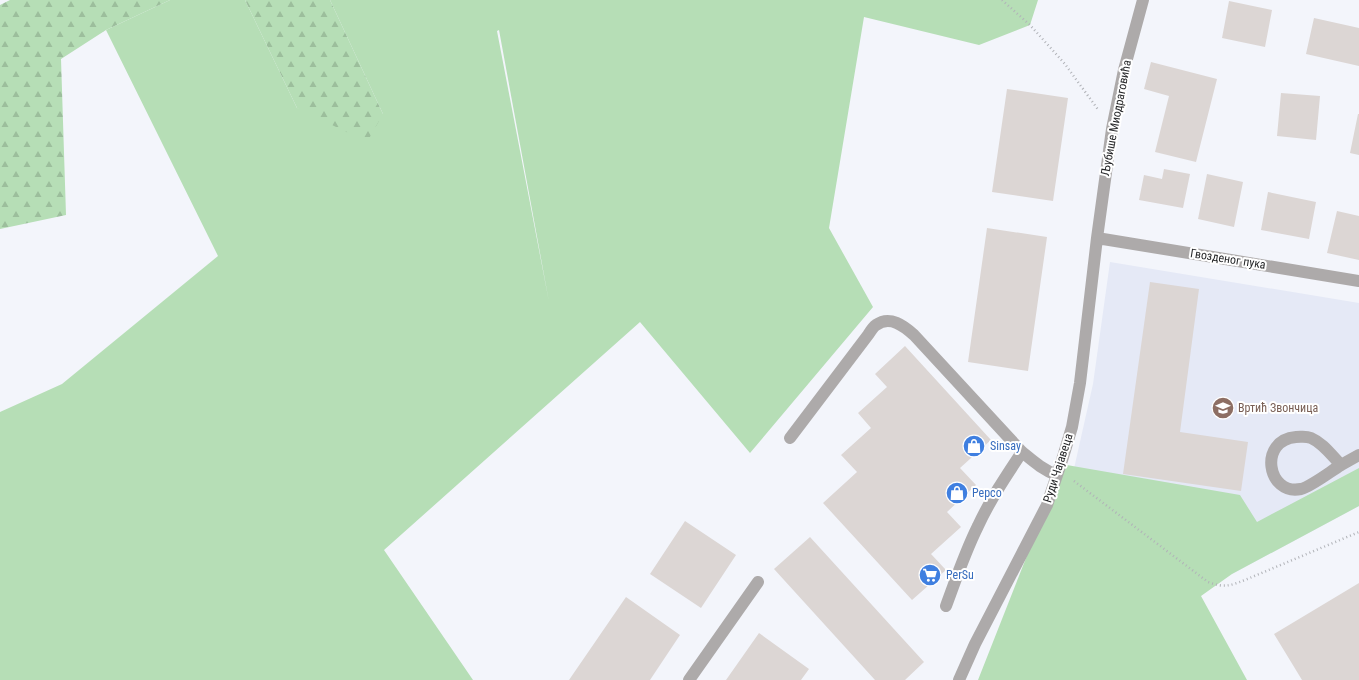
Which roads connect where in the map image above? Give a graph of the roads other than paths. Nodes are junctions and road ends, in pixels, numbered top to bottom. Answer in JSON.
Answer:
{"nodes":[{"id":1,"x":1143,"y":0,"type":"edge"},
{"id":2,"x":1096,"y":238,"type":"junction"},
{"id":3,"x":1359,"y":281,"type":"edge"},
{"id":4,"x":790,"y":438,"type":"dead end"},
{"id":5,"x":1022,"y":452,"type":"junction"},
{"id":6,"x":1359,"y":456,"type":"edge"},
{"id":7,"x":1341,"y":465,"type":"junction"},
{"id":8,"x":1057,"y":475,"type":"junction"},
{"id":9,"x":758,"y":582,"type":"dead end"},
{"id":10,"x":946,"y":606,"type":"dead end"},
{"id":11,"x":689,"y":680,"type":"edge"},
{"id":12,"x":959,"y":680,"type":"edge"}],
"edges":[{"from":1,"to":2,"type":"street","name":"Љубише Миодраговића"},
{"from":2,"to":3,"type":"street","name":"Гвозденог пука"},
{"from":2,"to":8,"type":"street","name":"Руди Чајавеца"},
{"from":4,"to":5,"type":"street"},
{"from":5,"to":8,"type":"street"},
{"from":5,"to":10,"type":"street"},
{"from":6,"to":7,"type":"street"},
{"from":7,"to":7,"type":"street"},
{"from":8,"to":12,"type":"street","name":"Руди Чајавеца"},
{"from":9,"to":11,"type":"street"}]}
